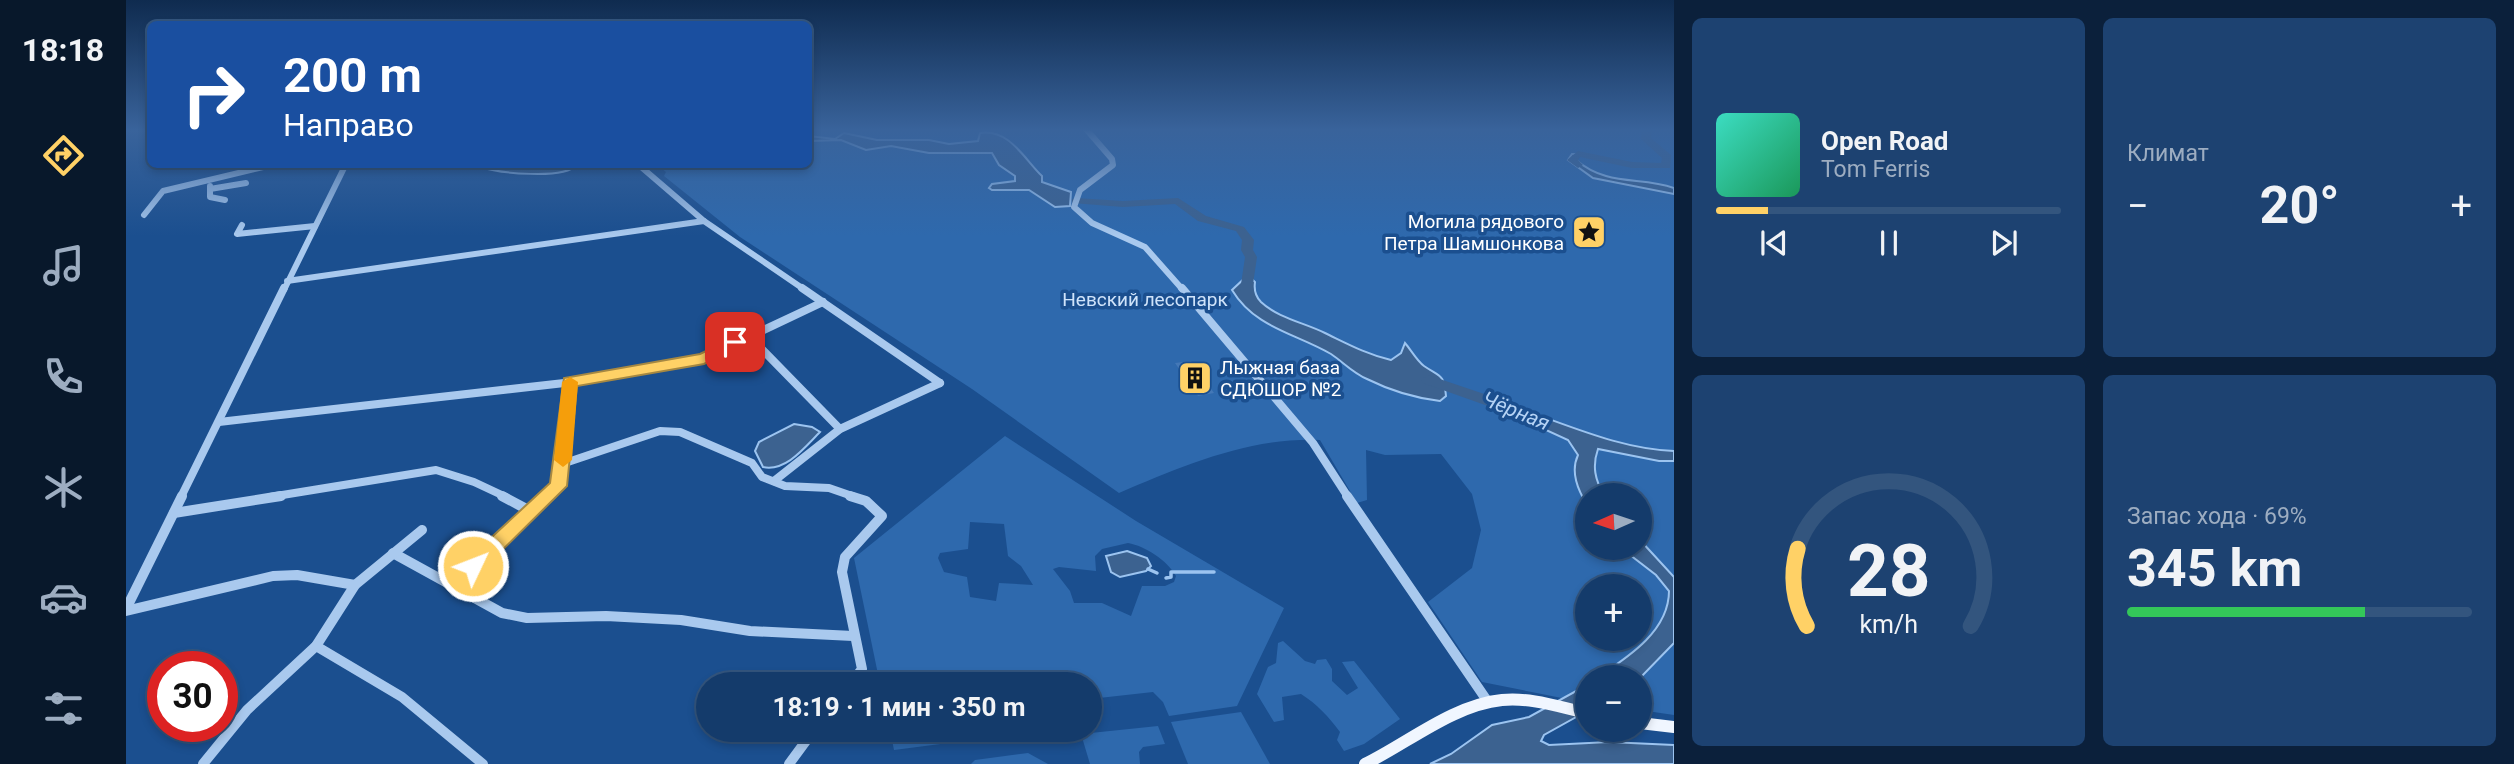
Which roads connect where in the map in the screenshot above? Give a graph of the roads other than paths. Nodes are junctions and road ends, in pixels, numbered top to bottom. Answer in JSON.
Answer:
{"nodes":[{"id":1,"x":1114,"y":165,"type":"edge"},
{"id":2,"x":258,"y":168,"type":"edge"},
{"id":3,"x":344,"y":168,"type":"edge"},
{"id":4,"x":642,"y":168,"type":"edge"},
{"id":5,"x":210,"y":179,"type":"junction"},
{"id":6,"x":246,"y":183,"type":"dead end"},
{"id":7,"x":210,"y":189,"type":"junction"},
{"id":8,"x":225,"y":200,"type":"dead end"},
{"id":9,"x":144,"y":215,"type":"dead end"},
{"id":10,"x":704,"y":221,"type":"junction"},
{"id":11,"x":242,"y":225,"type":"dead end"},
{"id":12,"x":315,"y":226,"type":"junction"},
{"id":13,"x":287,"y":281,"type":"junction"},
{"id":14,"x":823,"y":302,"type":"junction"},
{"id":15,"x":748,"y":335,"type":"junction"},
{"id":16,"x":570,"y":382,"type":"junction"},
{"id":17,"x":219,"y":422,"type":"junction"},
{"id":18,"x":840,"y":429,"type":"junction"},
{"id":19,"x":562,"y":464,"type":"junction"},
{"id":20,"x":774,"y":481,"type":"junction"},
{"id":21,"x":532,"y":512,"type":"junction"},
{"id":22,"x":174,"y":513,"type":"junction"},
{"id":23,"x":422,"y":530,"type":"dead end"},
{"id":24,"x":393,"y":553,"type":"junction"},
{"id":25,"x":355,"y":585,"type":"junction"},
{"id":26,"x":453,"y":585,"type":"junction"},
{"id":27,"x":126,"y":610,"type":"edge"},
{"id":28,"x":853,"y":636,"type":"junction"},
{"id":29,"x":316,"y":646,"type":"junction"},
{"id":30,"x":860,"y":672,"type":"edge"},
{"id":31,"x":1488,"y":702,"type":"junction"},
{"id":32,"x":1575,"y":711,"type":"edge"},
{"id":33,"x":1652,"y":724,"type":"edge"},
{"id":34,"x":1674,"y":727,"type":"edge"},
{"id":35,"x":805,"y":742,"type":"edge"},
{"id":36,"x":203,"y":764,"type":"edge"},
{"id":37,"x":483,"y":764,"type":"edge"},
{"id":38,"x":789,"y":764,"type":"edge"},
{"id":39,"x":1365,"y":764,"type":"edge"}],
"edges":[{"from":1,"to":31,"type":"street"},
{"from":2,"to":5,"type":"street"},
{"from":3,"to":12,"type":"street"},
{"from":4,"to":10,"type":"street"},
{"from":5,"to":7,"type":"street"},
{"from":5,"to":9,"type":"street"},
{"from":6,"to":7,"type":"street"},
{"from":7,"to":8,"type":"street"},
{"from":10,"to":13,"type":"street"},
{"from":10,"to":14,"type":"street"},
{"from":11,"to":12,"type":"street"},
{"from":12,"to":13,"type":"street"},
{"from":13,"to":17,"type":"street"},
{"from":14,"to":15,"type":"street"},
{"from":14,"to":18,"type":"street"},
{"from":15,"to":16,"type":"street"},
{"from":15,"to":18,"type":"street"},
{"from":16,"to":17,"type":"street"},
{"from":16,"to":19,"type":"street"},
{"from":17,"to":22,"type":"street"},
{"from":18,"to":20,"type":"street"},
{"from":19,"to":20,"type":"street"},
{"from":19,"to":21,"type":"street"},
{"from":20,"to":28,"type":"street"},
{"from":21,"to":22,"type":"street"},
{"from":21,"to":26,"type":"street"},
{"from":22,"to":27,"type":"street"},
{"from":23,"to":24,"type":"street"},
{"from":24,"to":25,"type":"street"},
{"from":24,"to":26,"type":"street"},
{"from":25,"to":27,"type":"street"},
{"from":25,"to":29,"type":"street"},
{"from":26,"to":28,"type":"street"},
{"from":28,"to":30,"type":"street"},
{"from":29,"to":36,"type":"street"},
{"from":29,"to":37,"type":"street"},
{"from":31,"to":32,"type":"main road"},
{"from":31,"to":39,"type":"main road"},
{"from":33,"to":34,"type":"main road"},
{"from":35,"to":38,"type":"street"}]}
